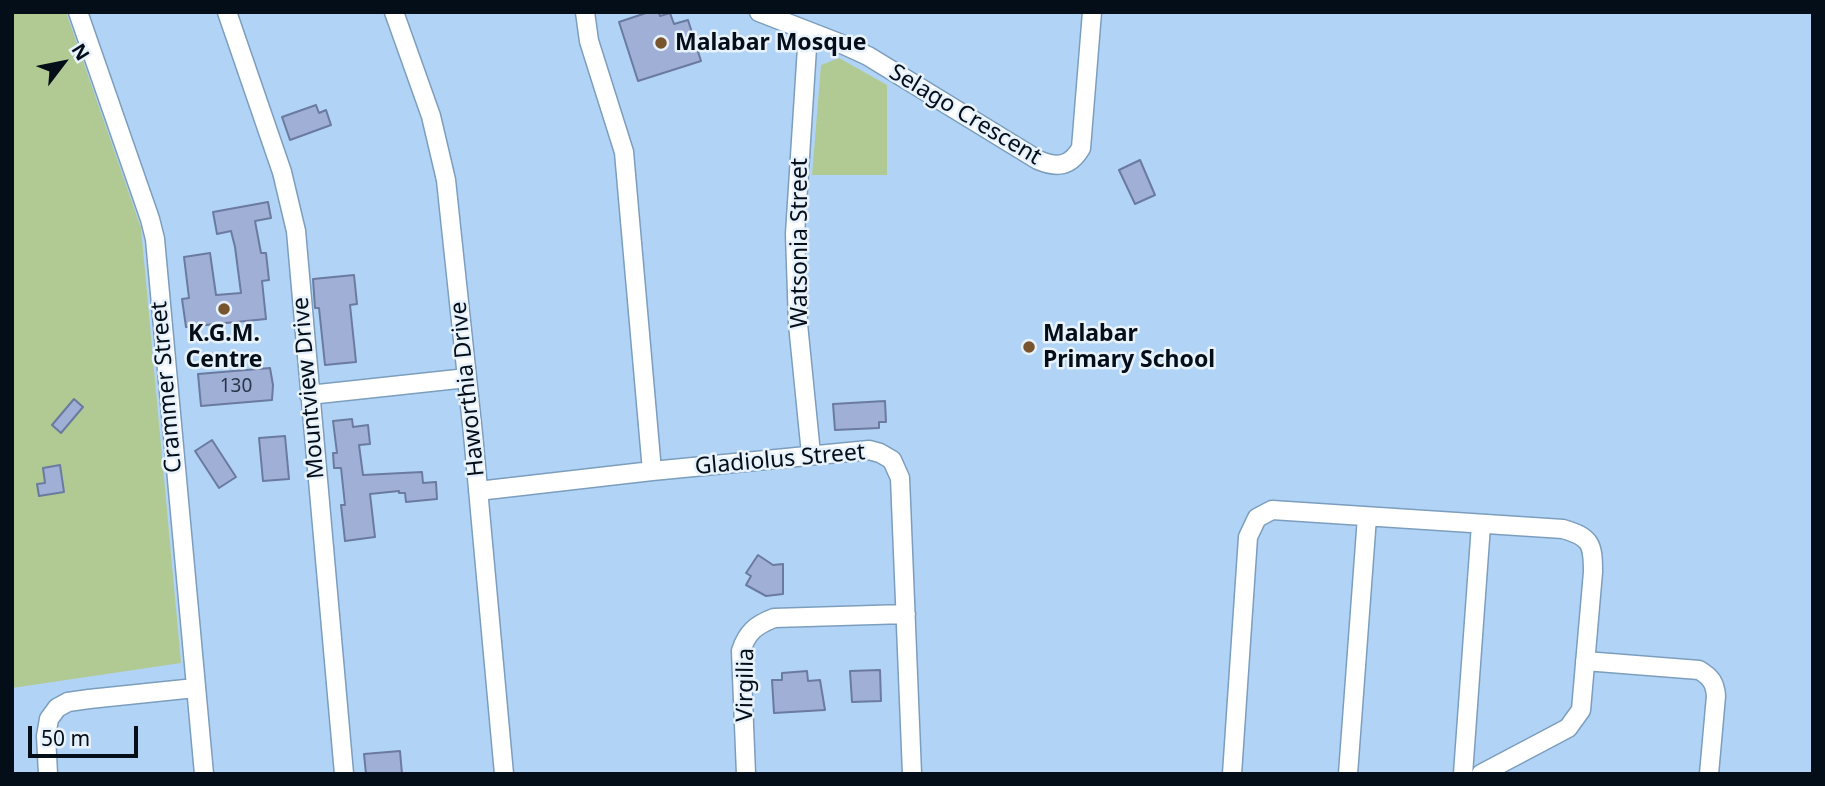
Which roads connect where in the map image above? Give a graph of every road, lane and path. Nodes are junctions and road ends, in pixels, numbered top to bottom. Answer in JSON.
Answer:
{"nodes":[{"id":1,"x":78,"y":12,"type":"edge"},
{"id":2,"x":227,"y":12,"type":"edge"},
{"id":3,"x":394,"y":12,"type":"edge"},
{"id":4,"x":585,"y":12,"type":"edge"},
{"id":5,"x":759,"y":12,"type":"edge"},
{"id":6,"x":1092,"y":12,"type":"edge"},
{"id":7,"x":808,"y":32,"type":"junction"},
{"id":8,"x":467,"y":378,"type":"junction"},
{"id":9,"x":309,"y":395,"type":"junction"},
{"id":10,"x":811,"y":454,"type":"junction"},
{"id":11,"x":652,"y":471,"type":"junction"},
{"id":12,"x":478,"y":491,"type":"junction"},
{"id":13,"x":1367,"y":517,"type":"junction"},
{"id":14,"x":1481,"y":524,"type":"junction"},
{"id":15,"x":906,"y":614,"type":"junction"},
{"id":16,"x":1585,"y":661,"type":"junction"},
{"id":17,"x":195,"y":688,"type":"junction"},
{"id":18,"x":1484,"y":773,"type":"edge"},
{"id":19,"x":48,"y":774,"type":"edge"},
{"id":20,"x":204,"y":774,"type":"edge"},
{"id":21,"x":344,"y":774,"type":"edge"},
{"id":22,"x":504,"y":774,"type":"edge"},
{"id":23,"x":746,"y":774,"type":"edge"},
{"id":24,"x":912,"y":774,"type":"edge"},
{"id":25,"x":1233,"y":774,"type":"edge"},
{"id":26,"x":1348,"y":774,"type":"edge"},
{"id":27,"x":1462,"y":774,"type":"edge"},
{"id":28,"x":1709,"y":774,"type":"edge"}],
"edges":[{"from":1,"to":17,"type":"street","name":"Crammer Street"},
{"from":2,"to":9,"type":"street","name":"Mountview Drive"},
{"from":3,"to":8,"type":"street","name":"Haworthia Drive"},
{"from":4,"to":11,"type":"street"},
{"from":5,"to":7,"type":"street","name":"Selago Crescent"},
{"from":6,"to":7,"type":"street","name":"Selago Crescent"},
{"from":7,"to":10,"type":"street","name":"Watsonia Street"},
{"from":8,"to":9,"type":"street"},
{"from":8,"to":12,"type":"street","name":"Haworthia Drive"},
{"from":9,"to":21,"type":"street","name":"Mountview Drive"},
{"from":10,"to":11,"type":"street","name":"Gladiolus Street"},
{"from":10,"to":15,"type":"street","name":"Gladiolus Street"},
{"from":11,"to":12,"type":"street","name":"Gladiolus Street"},
{"from":12,"to":22,"type":"street","name":"Haworthia Drive"},
{"from":13,"to":14,"type":"street"},
{"from":13,"to":25,"type":"street"},
{"from":13,"to":26,"type":"street"},
{"from":14,"to":16,"type":"street"},
{"from":14,"to":27,"type":"street"},
{"from":15,"to":23,"type":"street","name":"Virgilia"},
{"from":15,"to":24,"type":"street","name":"Gladiolus Street"},
{"from":16,"to":18,"type":"street"},
{"from":16,"to":28,"type":"street"},
{"from":17,"to":19,"type":"street"},
{"from":17,"to":20,"type":"street","name":"Crammer Street"}]}
